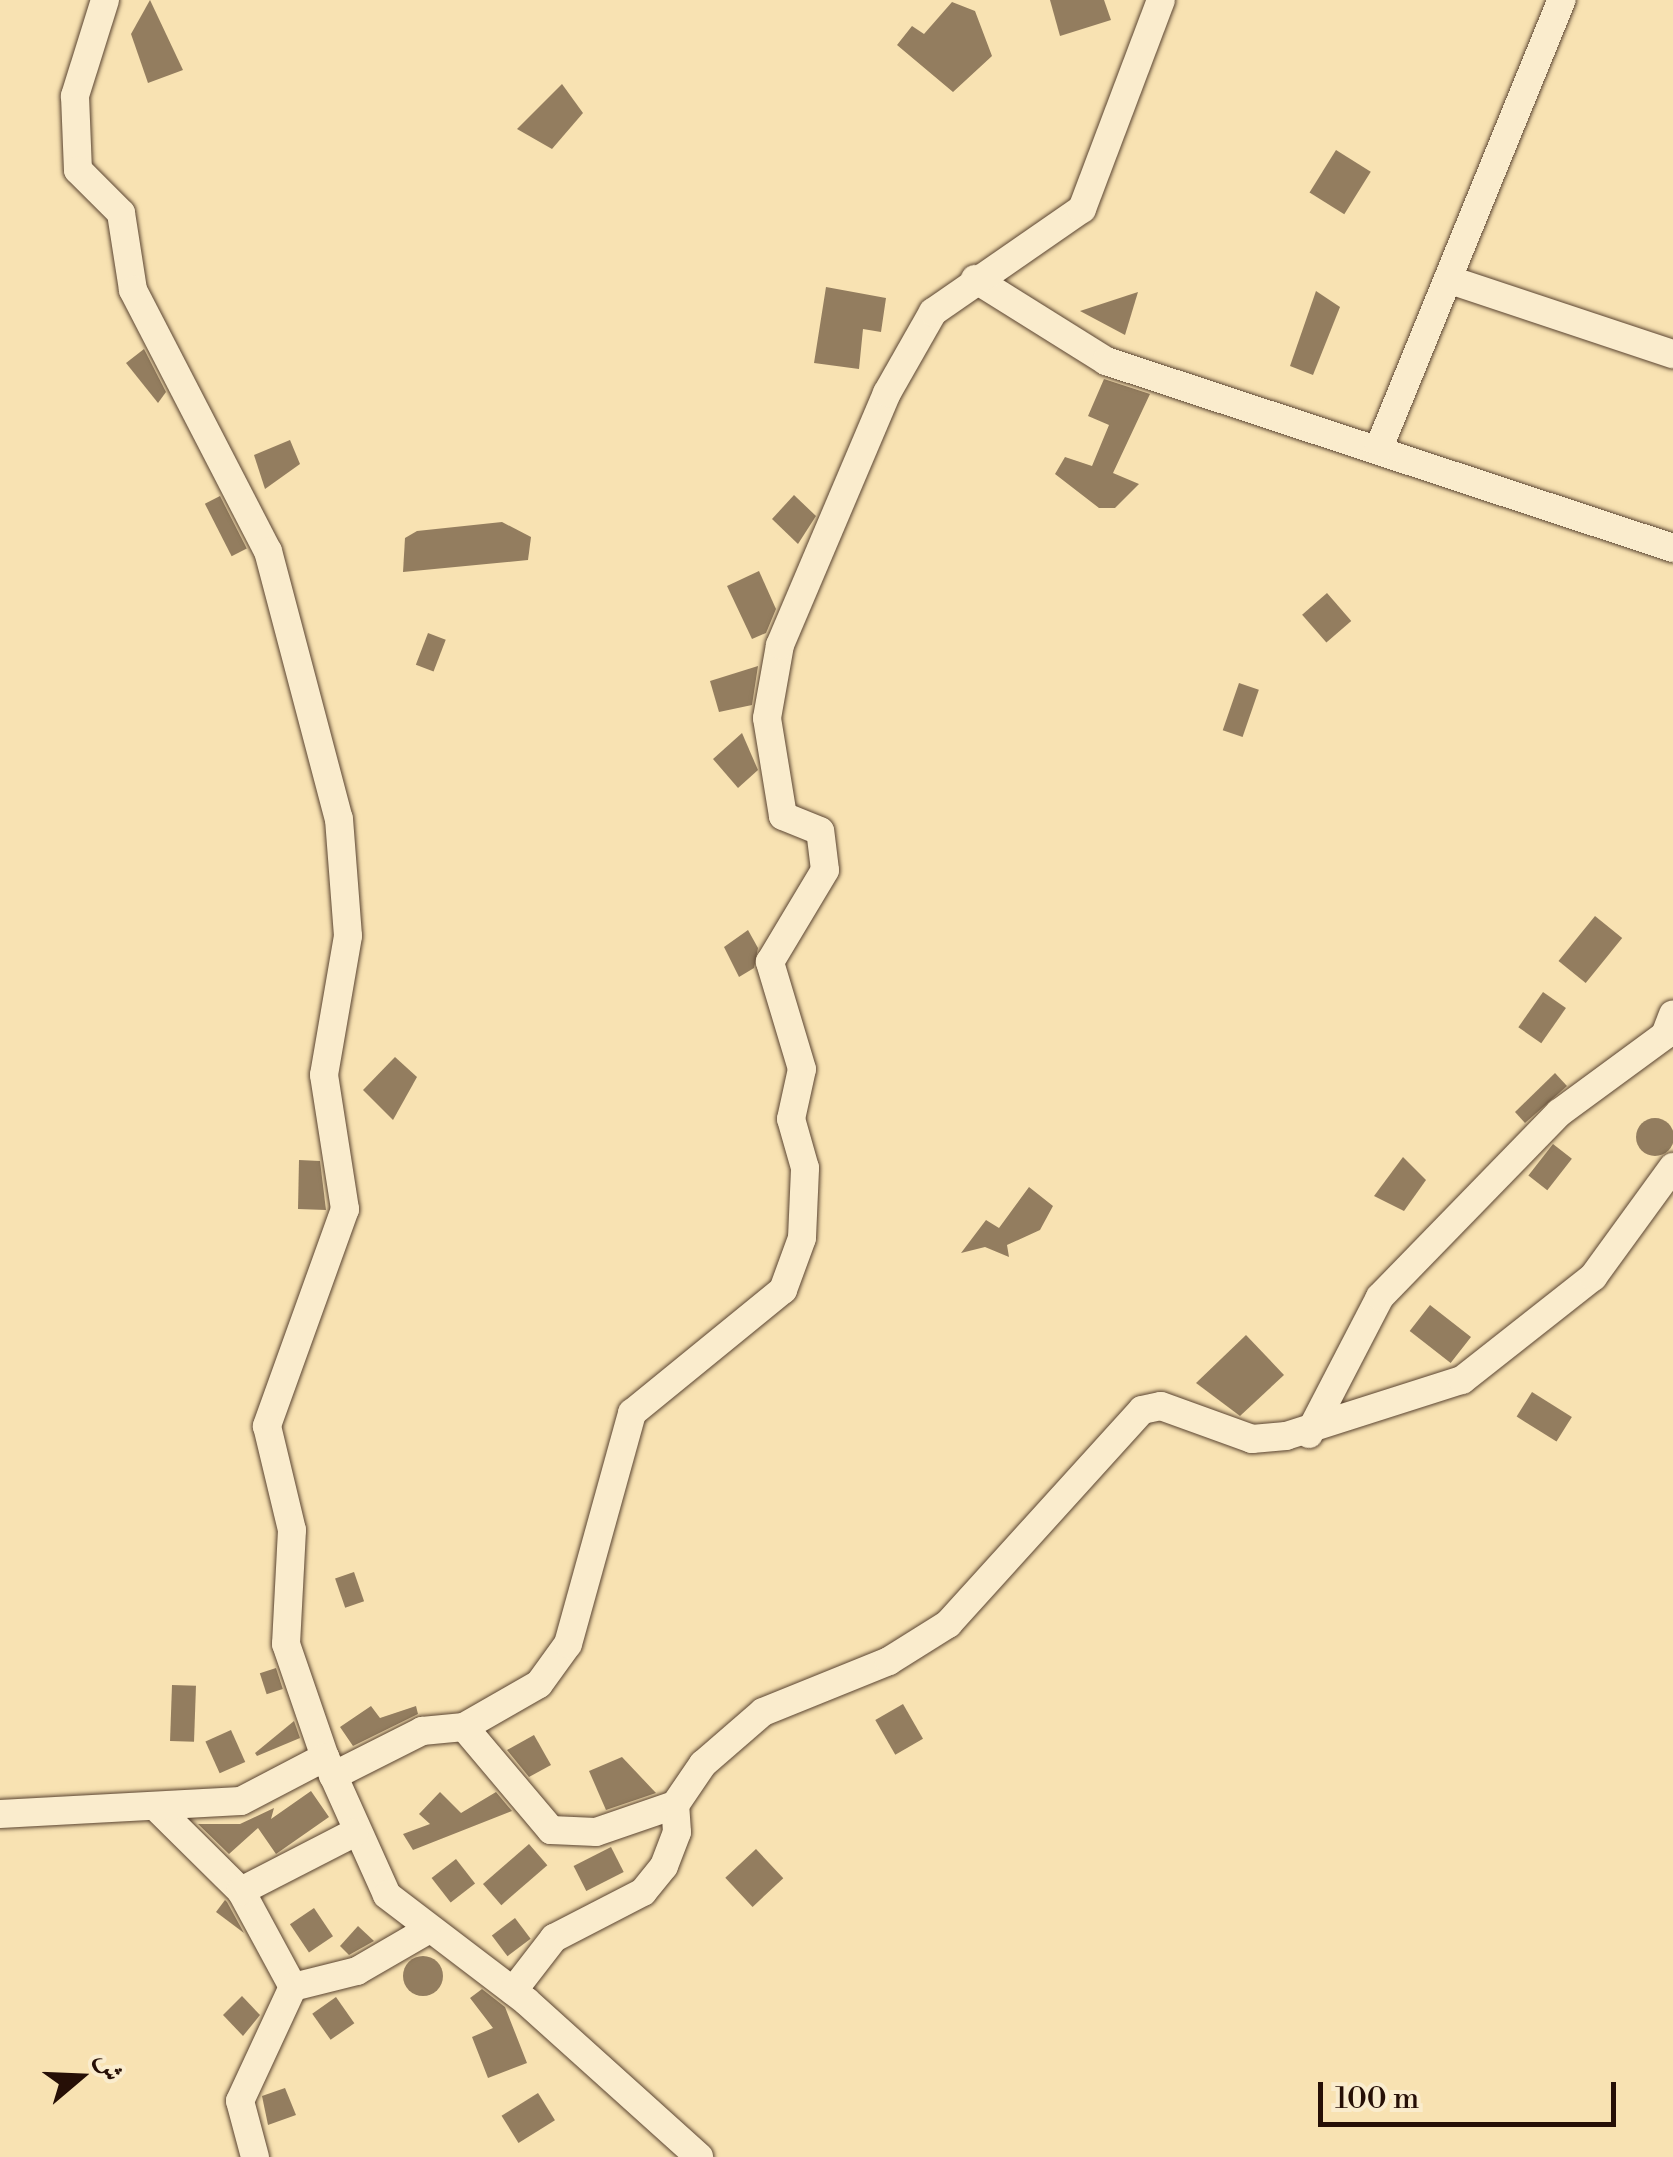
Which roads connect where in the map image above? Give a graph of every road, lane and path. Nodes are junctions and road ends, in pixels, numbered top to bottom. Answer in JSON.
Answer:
{"nodes":[{"id":1,"x":105,"y":0,"type":"edge"},
{"id":2,"x":1161,"y":0,"type":"edge"},
{"id":3,"x":1562,"y":0,"type":"edge"},
{"id":4,"x":975,"y":278,"type":"junction"},
{"id":5,"x":1450,"y":280,"type":"junction"},
{"id":6,"x":1673,"y":354,"type":"edge"},
{"id":7,"x":1378,"y":450,"type":"junction"},
{"id":8,"x":1673,"y":548,"type":"edge"},
{"id":9,"x":1673,"y":1014,"type":"edge"},
{"id":10,"x":1673,"y":1166,"type":"edge"},
{"id":11,"x":1309,"y":1434,"type":"junction"},
{"id":12,"x":464,"y":1728,"type":"junction"},
{"id":13,"x":329,"y":1767,"type":"junction"},
{"id":14,"x":675,"y":1805,"type":"junction"},
{"id":15,"x":156,"y":1807,"type":"junction"},
{"id":16,"x":0,"y":1814,"type":"edge"},
{"id":17,"x":354,"y":1833,"type":"junction"},
{"id":18,"x":241,"y":1891,"type":"junction"},
{"id":19,"x":426,"y":1931,"type":"junction"},
{"id":20,"x":293,"y":1988,"type":"junction"},
{"id":21,"x":513,"y":1991,"type":"junction"},
{"id":22,"x":255,"y":2157,"type":"edge"},
{"id":23,"x":699,"y":2157,"type":"edge"}],
"edges":[{"from":1,"to":13,"type":"street"},
{"from":2,"to":4,"type":"street"},
{"from":3,"to":5,"type":"street"},
{"from":4,"to":7,"type":"street"},
{"from":4,"to":12,"type":"street"},
{"from":5,"to":6,"type":"street"},
{"from":5,"to":7,"type":"street"},
{"from":7,"to":8,"type":"street"},
{"from":9,"to":11,"type":"street"},
{"from":10,"to":11,"type":"street"},
{"from":11,"to":14,"type":"street"},
{"from":12,"to":13,"type":"street"},
{"from":12,"to":14,"type":"street"},
{"from":13,"to":15,"type":"street"},
{"from":13,"to":17,"type":"street"},
{"from":14,"to":21,"type":"street"},
{"from":15,"to":16,"type":"street"},
{"from":15,"to":18,"type":"street"},
{"from":17,"to":18,"type":"street"},
{"from":17,"to":19,"type":"street"},
{"from":18,"to":20,"type":"street"},
{"from":19,"to":20,"type":"street"},
{"from":19,"to":21,"type":"street"},
{"from":20,"to":22,"type":"street"},
{"from":21,"to":23,"type":"street"}]}
